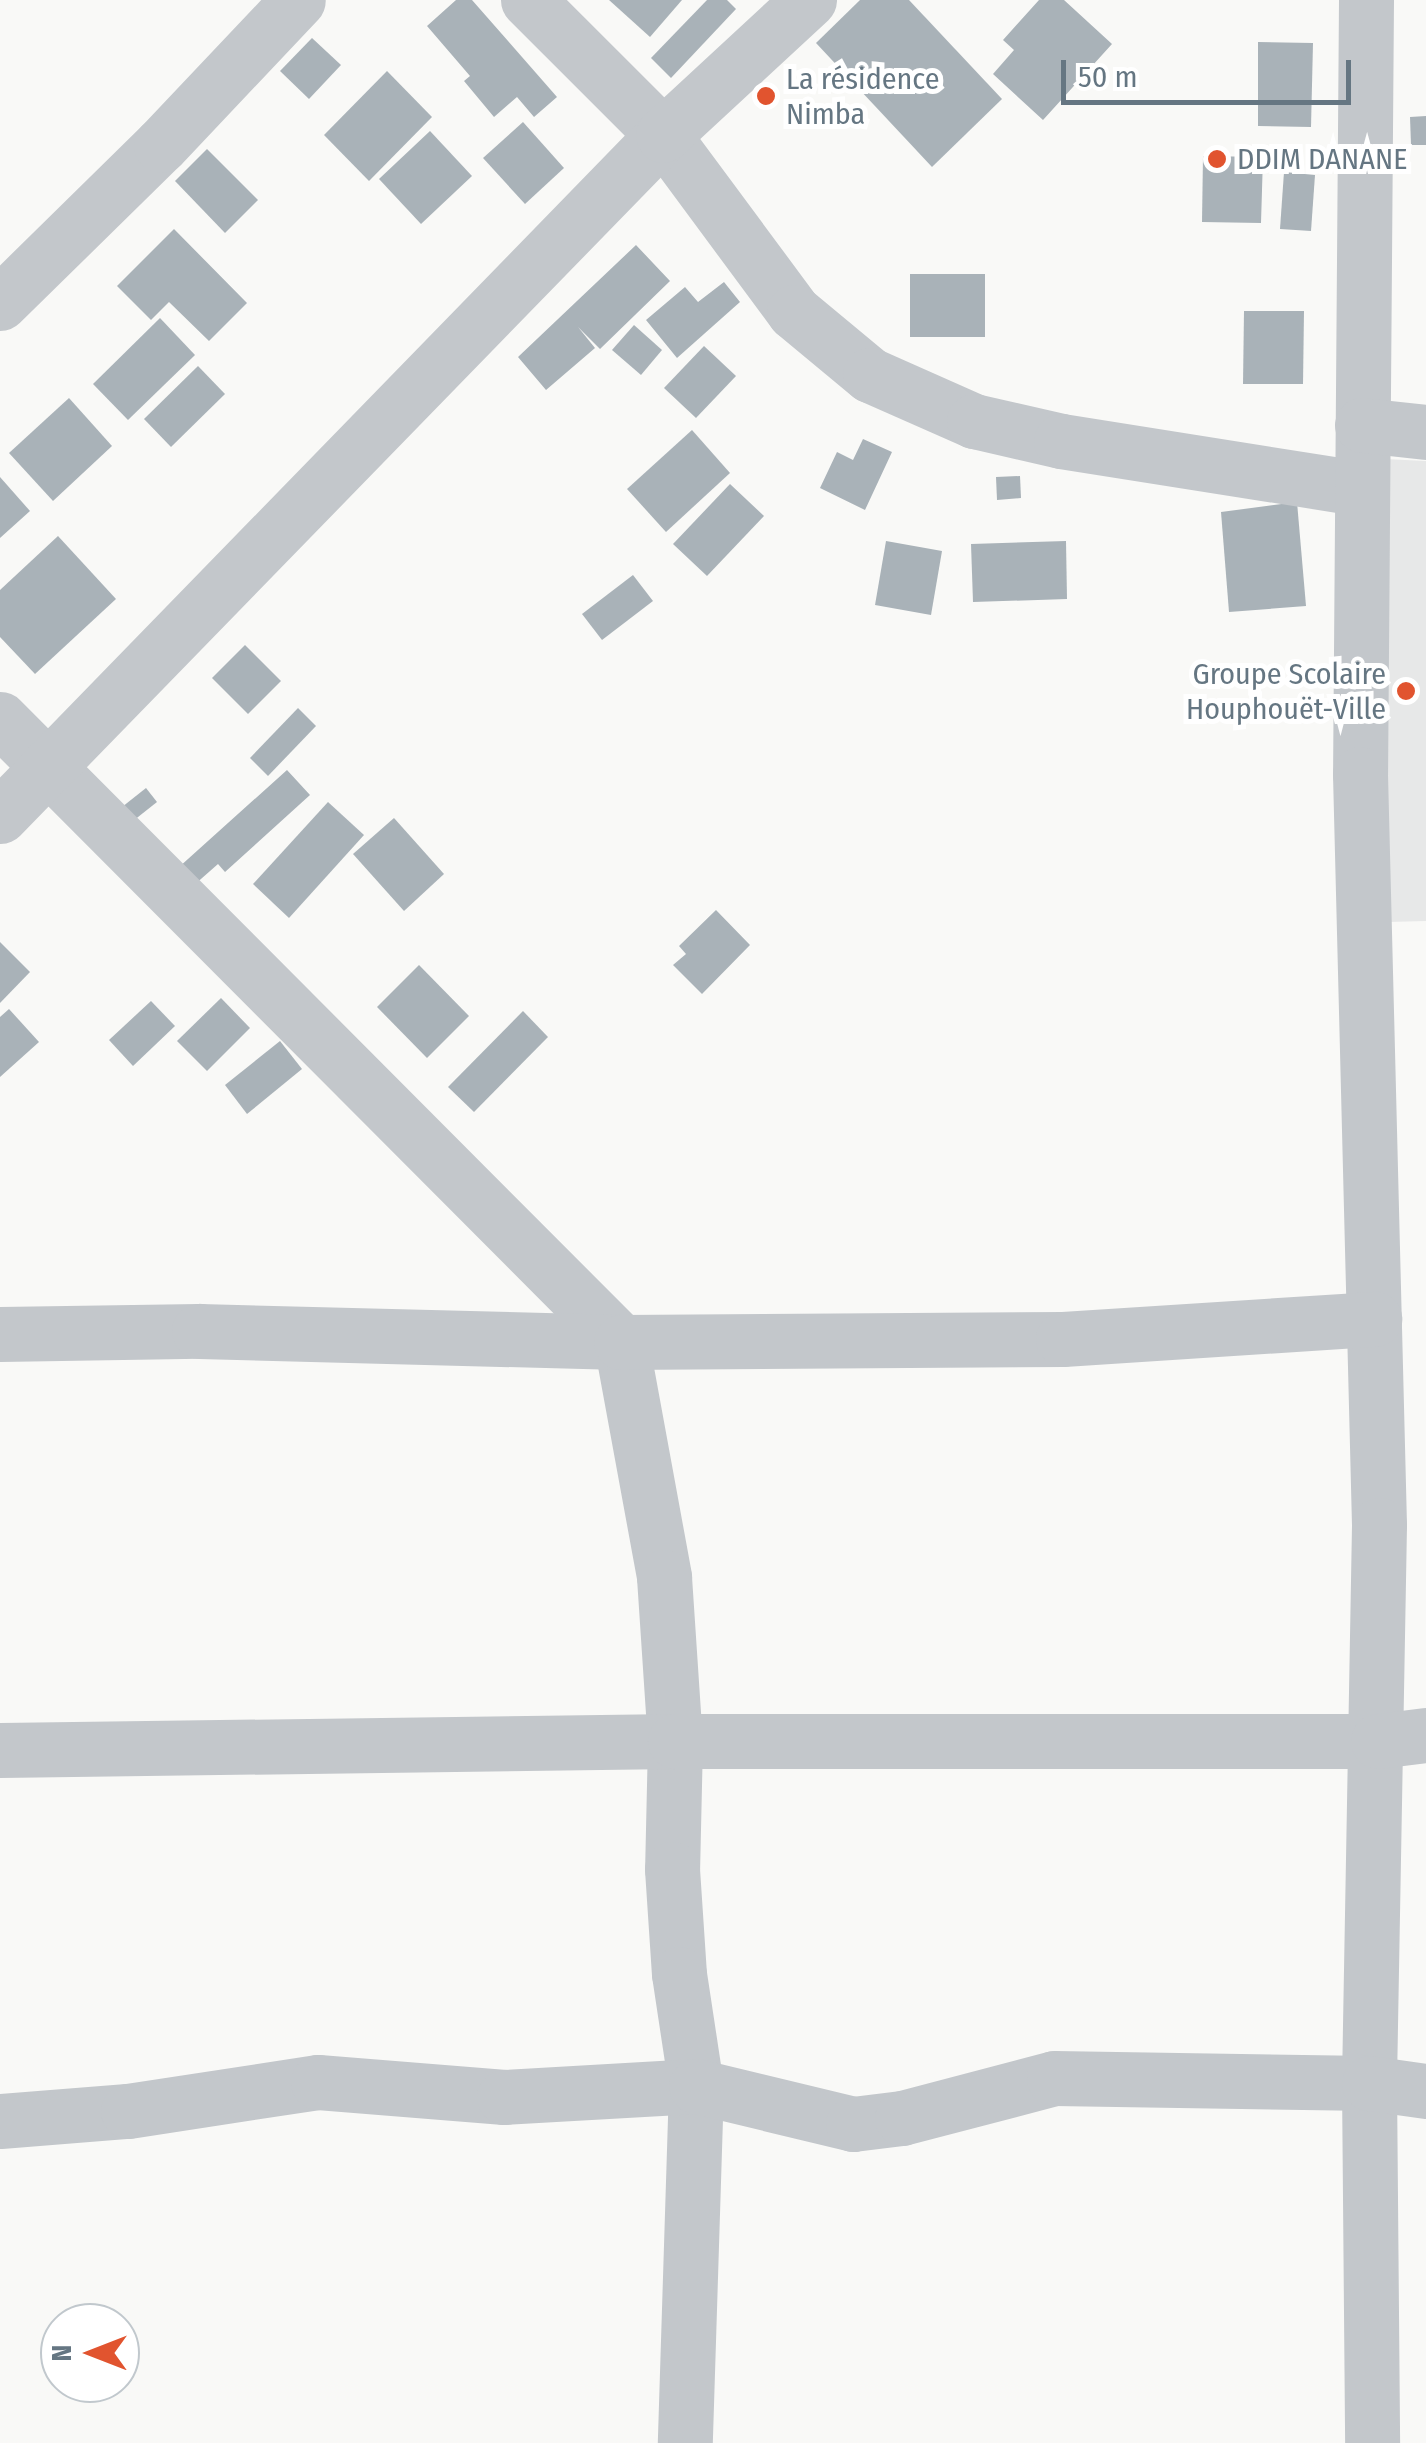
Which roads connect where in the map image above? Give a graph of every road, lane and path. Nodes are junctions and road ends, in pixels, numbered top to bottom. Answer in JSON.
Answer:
{"nodes":[{"id":1,"x":298,"y":0,"type":"edge"},
{"id":2,"x":528,"y":0,"type":"edge"},
{"id":3,"x":810,"y":0,"type":"edge"},
{"id":4,"x":1366,"y":0,"type":"edge"},
{"id":5,"x":663,"y":135,"type":"junction"},
{"id":6,"x":0,"y":303,"type":"edge"},
{"id":7,"x":1362,"y":425,"type":"junction"},
{"id":8,"x":1426,"y":432,"type":"edge"},
{"id":9,"x":1359,"y":488,"type":"junction"},
{"id":10,"x":0,"y":719,"type":"edge"},
{"id":11,"x":50,"y":770,"type":"junction"},
{"id":12,"x":0,"y":816,"type":"edge"},
{"id":13,"x":1374,"y":1319,"type":"junction"},
{"id":14,"x":0,"y":1334,"type":"edge"},
{"id":15,"x":621,"y":1342,"type":"junction"},
{"id":16,"x":1402,"y":1738,"type":"edge"},
{"id":17,"x":675,"y":1741,"type":"junction"},
{"id":18,"x":0,"y":1750,"type":"edge"},
{"id":19,"x":1369,"y":2083,"type":"junction"},
{"id":20,"x":696,"y":2086,"type":"junction"},
{"id":21,"x":1426,"y":2091,"type":"edge"},
{"id":22,"x":0,"y":2121,"type":"edge"},
{"id":23,"x":685,"y":2443,"type":"edge"},
{"id":24,"x":1372,"y":2443,"type":"edge"}],
"edges":[{"from":1,"to":6,"type":"street"},
{"from":2,"to":5,"type":"street"},
{"from":3,"to":5,"type":"street"},
{"from":4,"to":7,"type":"street"},
{"from":5,"to":9,"type":"street"},
{"from":5,"to":11,"type":"street"},
{"from":7,"to":8,"type":"street"},
{"from":7,"to":9,"type":"street"},
{"from":9,"to":13,"type":"street"},
{"from":10,"to":11,"type":"street"},
{"from":11,"to":12,"type":"street"},
{"from":11,"to":15,"type":"street"},
{"from":13,"to":15,"type":"street"},
{"from":13,"to":16,"type":"street"},
{"from":14,"to":15,"type":"street"},
{"from":15,"to":17,"type":"street"},
{"from":16,"to":17,"type":"street"},
{"from":16,"to":19,"type":"street"},
{"from":17,"to":18,"type":"street"},
{"from":17,"to":20,"type":"street"},
{"from":19,"to":20,"type":"street"},
{"from":19,"to":21,"type":"street"},
{"from":19,"to":24,"type":"street"},
{"from":20,"to":22,"type":"street"},
{"from":20,"to":23,"type":"street"}]}
